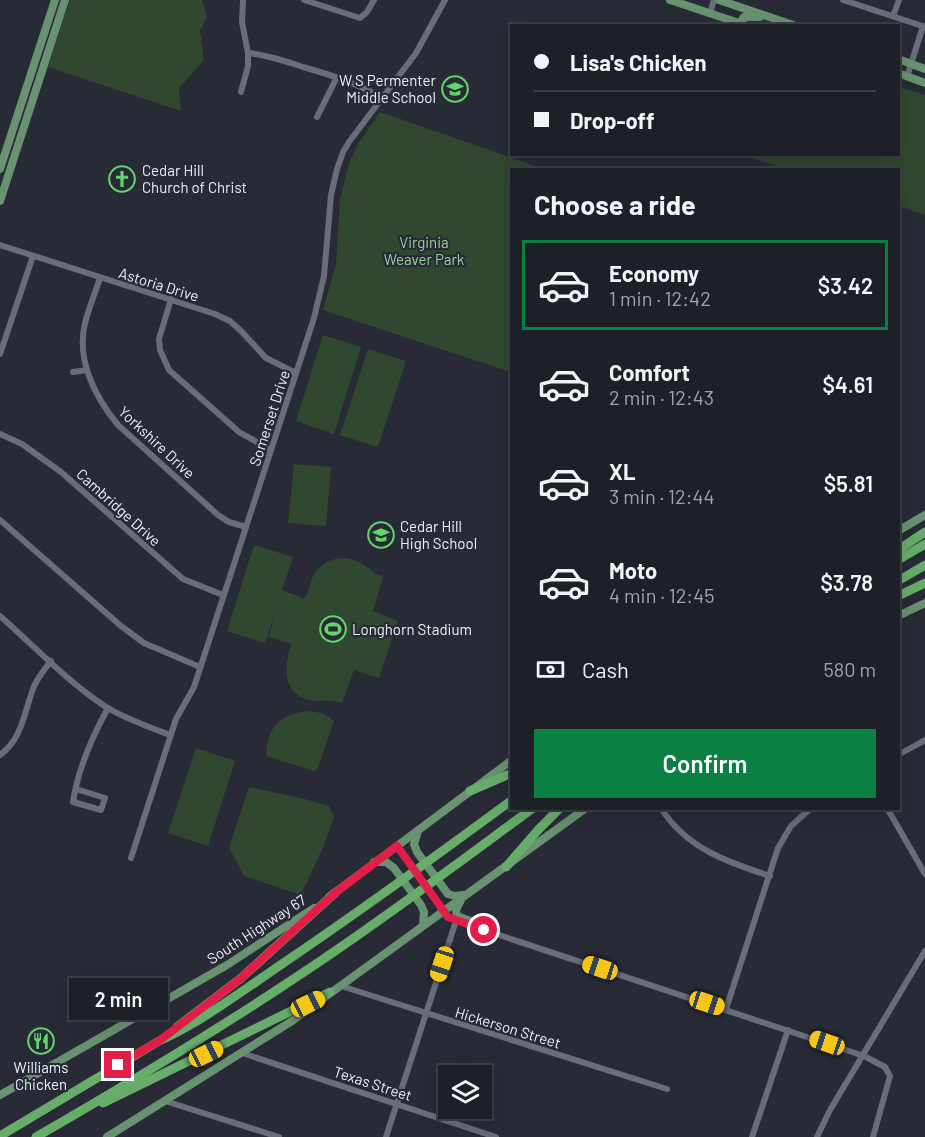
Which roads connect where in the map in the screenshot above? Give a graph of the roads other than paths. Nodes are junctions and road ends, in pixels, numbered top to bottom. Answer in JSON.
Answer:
{"nodes":[{"id":1,"x":55,"y":0,"type":"edge"},
{"id":2,"x":64,"y":0,"type":"edge"},
{"id":3,"x":243,"y":0,"type":"edge"},
{"id":4,"x":304,"y":0,"type":"edge"},
{"id":5,"x":374,"y":0,"type":"edge"},
{"id":6,"x":445,"y":0,"type":"edge"},
{"id":7,"x":670,"y":0,"type":"edge"},
{"id":8,"x":714,"y":0,"type":"edge"},
{"id":9,"x":718,"y":0,"type":"edge"},
{"id":10,"x":843,"y":0,"type":"edge"},
{"id":11,"x":899,"y":0,"type":"edge"},
{"id":12,"x":710,"y":13,"type":"junction"},
{"id":13,"x":893,"y":16,"type":"junction"},
{"id":14,"x":744,"y":24,"type":"edge"},
{"id":15,"x":793,"y":24,"type":"edge"},
{"id":16,"x":924,"y":26,"type":"edge"},
{"id":17,"x":248,"y":53,"type":"junction"},
{"id":18,"x":900,"y":60,"type":"edge"},
{"id":19,"x":911,"y":64,"type":"junction"},
{"id":20,"x":925,"y":69,"type":"edge"},
{"id":21,"x":903,"y":75,"type":"edge"},
{"id":22,"x":337,"y":77,"type":"junction"},
{"id":23,"x":925,"y":83,"type":"edge"},
{"id":24,"x":241,"y":92,"type":"dead end"},
{"id":25,"x":382,"y":98,"type":"junction"},
{"id":26,"x":18,"y":114,"type":"junction"},
{"id":27,"x":27,"y":116,"type":"junction"},
{"id":28,"x":317,"y":117,"type":"dead end"},
{"id":29,"x":0,"y":169,"type":"edge"},
{"id":30,"x":3,"y":183,"type":"edge"},
{"id":31,"x":0,"y":201,"type":"edge"},
{"id":32,"x":0,"y":245,"type":"edge"},
{"id":33,"x":33,"y":256,"type":"junction"},
{"id":34,"x":100,"y":278,"type":"junction"},
{"id":35,"x":171,"y":299,"type":"junction"},
{"id":36,"x":0,"y":354,"type":"edge"},
{"id":37,"x":87,"y":370,"type":"junction"},
{"id":38,"x":73,"y":372,"type":"dead end"},
{"id":39,"x":296,"y":373,"type":"junction"},
{"id":40,"x":0,"y":434,"type":"edge"},
{"id":41,"x":271,"y":450,"type":"junction"},
{"id":42,"x":925,"y":515,"type":"edge"},
{"id":43,"x":0,"y":520,"type":"edge"},
{"id":44,"x":246,"y":527,"type":"junction"},
{"id":45,"x":900,"y":530,"type":"edge"},
{"id":46,"x":925,"y":532,"type":"edge"},
{"id":47,"x":925,"y":544,"type":"edge"},
{"id":48,"x":900,"y":549,"type":"edge"},
{"id":49,"x":900,"y":559,"type":"edge"},
{"id":50,"x":925,"y":565,"type":"edge"},
{"id":51,"x":900,"y":580,"type":"edge"},
{"id":52,"x":925,"y":583,"type":"edge"},
{"id":53,"x":224,"y":595,"type":"junction"},
{"id":54,"x":900,"y":595,"type":"edge"},
{"id":55,"x":925,"y":603,"type":"edge"},
{"id":56,"x":900,"y":615,"type":"edge"},
{"id":57,"x":0,"y":616,"type":"edge"},
{"id":58,"x":51,"y":661,"type":"junction"},
{"id":59,"x":200,"y":667,"type":"junction"},
{"id":60,"x":108,"y":708,"type":"junction"},
{"id":61,"x":170,"y":735,"type":"junction"},
{"id":62,"x":925,"y":740,"type":"edge"},
{"id":63,"x":900,"y":754,"type":"edge"},
{"id":64,"x":0,"y":755,"type":"edge"},
{"id":65,"x":510,"y":761,"type":"edge"},
{"id":66,"x":510,"y":773,"type":"edge"},
{"id":67,"x":76,"y":789,"type":"junction"},
{"id":68,"x":470,"y":791,"type":"junction"},
{"id":69,"x":510,"y":801,"type":"edge"},
{"id":70,"x":530,"y":810,"type":"edge"},
{"id":71,"x":558,"y":810,"type":"edge"},
{"id":72,"x":583,"y":810,"type":"edge"},
{"id":73,"x":662,"y":810,"type":"edge"},
{"id":74,"x":809,"y":810,"type":"edge"},
{"id":75,"x":888,"y":810,"type":"edge"},
{"id":76,"x":418,"y":831,"type":"junction"},
{"id":77,"x":397,"y":846,"type":"junction"},
{"id":78,"x":131,"y":858,"type":"dead end"},
{"id":79,"x":374,"y":862,"type":"junction"},
{"id":80,"x":506,"y":867,"type":"junction"},
{"id":81,"x":925,"y":874,"type":"edge"},
{"id":82,"x":770,"y":876,"type":"junction"},
{"id":83,"x":335,"y":893,"type":"junction"},
{"id":84,"x":465,"y":895,"type":"junction"},
{"id":85,"x":443,"y":911,"type":"junction"},
{"id":86,"x":456,"y":921,"type":"junction"},
{"id":87,"x":423,"y":926,"type":"junction"},
{"id":88,"x":496,"y":933,"type":"junction"},
{"id":89,"x":925,"y":951,"type":"edge"},
{"id":90,"x":341,"y":986,"type":"junction"},
{"id":91,"x":330,"y":992,"type":"junction"},
{"id":92,"x":726,"y":1009,"type":"junction"},
{"id":93,"x":426,"y":1014,"type":"junction"},
{"id":94,"x":788,"y":1030,"type":"junction"},
{"id":95,"x":159,"y":1041,"type":"junction"},
{"id":96,"x":242,"y":1053,"type":"junction"},
{"id":97,"x":864,"y":1056,"type":"junction"},
{"id":98,"x":667,"y":1089,"type":"dead end"},
{"id":99,"x":0,"y":1095,"type":"edge"},
{"id":100,"x":165,"y":1101,"type":"junction"},
{"id":101,"x":397,"y":1103,"type":"junction"},
{"id":102,"x":63,"y":1122,"type":"junction"},
{"id":103,"x":0,"y":1136,"type":"edge"},
{"id":104,"x":36,"y":1137,"type":"edge"},
{"id":105,"x":107,"y":1137,"type":"edge"},
{"id":106,"x":279,"y":1137,"type":"edge"},
{"id":107,"x":386,"y":1137,"type":"edge"},
{"id":108,"x":496,"y":1137,"type":"edge"},
{"id":109,"x":752,"y":1137,"type":"edge"},
{"id":110,"x":818,"y":1137,"type":"edge"},
{"id":111,"x":873,"y":1137,"type":"edge"}],
"edges":[{"from":1,"to":26,"type":"main road"},
{"from":2,"to":27,"type":"main road"},
{"from":3,"to":17,"type":"street"},
{"from":4,"to":5,"type":"street"},
{"from":6,"to":25,"type":"street","name":"Somerset Drive"},
{"from":7,"to":12,"type":"main road"},
{"from":8,"to":12,"type":"street"},
{"from":9,"to":15,"type":"main road"},
{"from":10,"to":13,"type":"street"},
{"from":11,"to":13,"type":"street"},
{"from":12,"to":14,"type":"main road"},
{"from":13,"to":16,"type":"street"},
{"from":14,"to":15,"type":"main road"},
{"from":16,"to":19,"type":"street"},
{"from":17,"to":22,"type":"street"},
{"from":17,"to":24,"type":"street"},
{"from":18,"to":19,"type":"main road"},
{"from":19,"to":20,"type":"main road"},
{"from":19,"to":21,"type":"street"},
{"from":21,"to":23,"type":"main road"},
{"from":22,"to":25,"type":"street"},
{"from":22,"to":28,"type":"street"},
{"from":25,"to":39,"type":"street","name":"Somerset Drive"},
{"from":26,"to":27,"type":"main road"},
{"from":26,"to":29,"type":"main road"},
{"from":27,"to":30,"type":"main road"},
{"from":30,"to":31,"type":"main road"},
{"from":32,"to":33,"type":"street","name":"Astoria Drive"},
{"from":33,"to":34,"type":"street","name":"Astoria Drive"},
{"from":33,"to":36,"type":"street"},
{"from":34,"to":35,"type":"street","name":"Astoria Drive"},
{"from":34,"to":37,"type":"street","name":"Yorkshire Drive"},
{"from":35,"to":39,"type":"street","name":"Astoria Drive"},
{"from":35,"to":41,"type":"street"},
{"from":37,"to":38,"type":"street"},
{"from":37,"to":44,"type":"street","name":"Yorkshire Drive"},
{"from":39,"to":41,"type":"street","name":"Somerset Drive"},
{"from":40,"to":53,"type":"street","name":"Cambridge Drive"},
{"from":41,"to":44,"type":"street","name":"Somerset Drive"},
{"from":42,"to":45,"type":"main road"},
{"from":43,"to":59,"type":"street"},
{"from":44,"to":53,"type":"street","name":"Somerset Drive"},
{"from":46,"to":48,"type":"highway"},
{"from":47,"to":49,"type":"highway"},
{"from":50,"to":51,"type":"highway"},
{"from":52,"to":54,"type":"highway"},
{"from":53,"to":59,"type":"street","name":"Somerset Drive"},
{"from":55,"to":56,"type":"main road"},
{"from":57,"to":58,"type":"street"},
{"from":58,"to":60,"type":"street"},
{"from":58,"to":64,"type":"street"},
{"from":59,"to":61,"type":"street","name":"Somerset Drive"},
{"from":60,"to":61,"type":"street"},
{"from":60,"to":67,"type":"street"},
{"from":61,"to":78,"type":"street","name":"Somerset Drive"},
{"from":62,"to":63,"type":"street"},
{"from":65,"to":68,"type":"main road","name":"South Highway 67"},
{"from":66,"to":68,"type":"highway"},
{"from":67,"to":67,"type":"street"},
{"from":68,"to":76,"type":"main road","name":"South Highway 67"},
{"from":69,"to":95,"type":"highway"},
{"from":70,"to":102,"type":"highway"},
{"from":71,"to":80,"type":"highway"},
{"from":72,"to":80,"type":"main road"},
{"from":73,"to":82,"type":"street"},
{"from":74,"to":82,"type":"street"},
{"from":75,"to":81,"type":"street"},
{"from":76,"to":77,"type":"main road","name":"South Highway 67"},
{"from":76,"to":84,"type":"main road"},
{"from":77,"to":79,"type":"main road","name":"South Highway 67"},
{"from":77,"to":85,"type":"street"},
{"from":79,"to":83,"type":"main road","name":"South Highway 67"},
{"from":79,"to":87,"type":"main road"},
{"from":80,"to":84,"type":"main road"},
{"from":82,"to":92,"type":"street"},
{"from":83,"to":95,"type":"highway"},
{"from":83,"to":99,"type":"main road","name":"South Highway 67"},
{"from":84,"to":85,"type":"main road"},
{"from":84,"to":88,"type":"main road"},
{"from":85,"to":86,"type":"street"},
{"from":85,"to":87,"type":"main road"},
{"from":86,"to":88,"type":"street"},
{"from":86,"to":93,"type":"street"},
{"from":87,"to":90,"type":"main road"},
{"from":88,"to":92,"type":"street"},
{"from":89,"to":97,"type":"street"},
{"from":90,"to":91,"type":"main road"},
{"from":90,"to":93,"type":"street","name":"Hickerson Street"},
{"from":91,"to":96,"type":"main road"},
{"from":91,"to":102,"type":"highway"},
{"from":92,"to":94,"type":"street"},
{"from":93,"to":98,"type":"street","name":"Hickerson Street"},
{"from":93,"to":101,"type":"street"},
{"from":94,"to":97,"type":"street"},
{"from":94,"to":109,"type":"street"},
{"from":95,"to":103,"type":"highway"},
{"from":96,"to":100,"type":"main road"},
{"from":96,"to":101,"type":"street","name":"Texas Street"},
{"from":97,"to":110,"type":"street"},
{"from":97,"to":111,"type":"street"},
{"from":100,"to":105,"type":"main road"},
{"from":100,"to":106,"type":"street"},
{"from":101,"to":107,"type":"street"},
{"from":101,"to":108,"type":"street","name":"Texas Street"},
{"from":102,"to":104,"type":"highway"}]}
